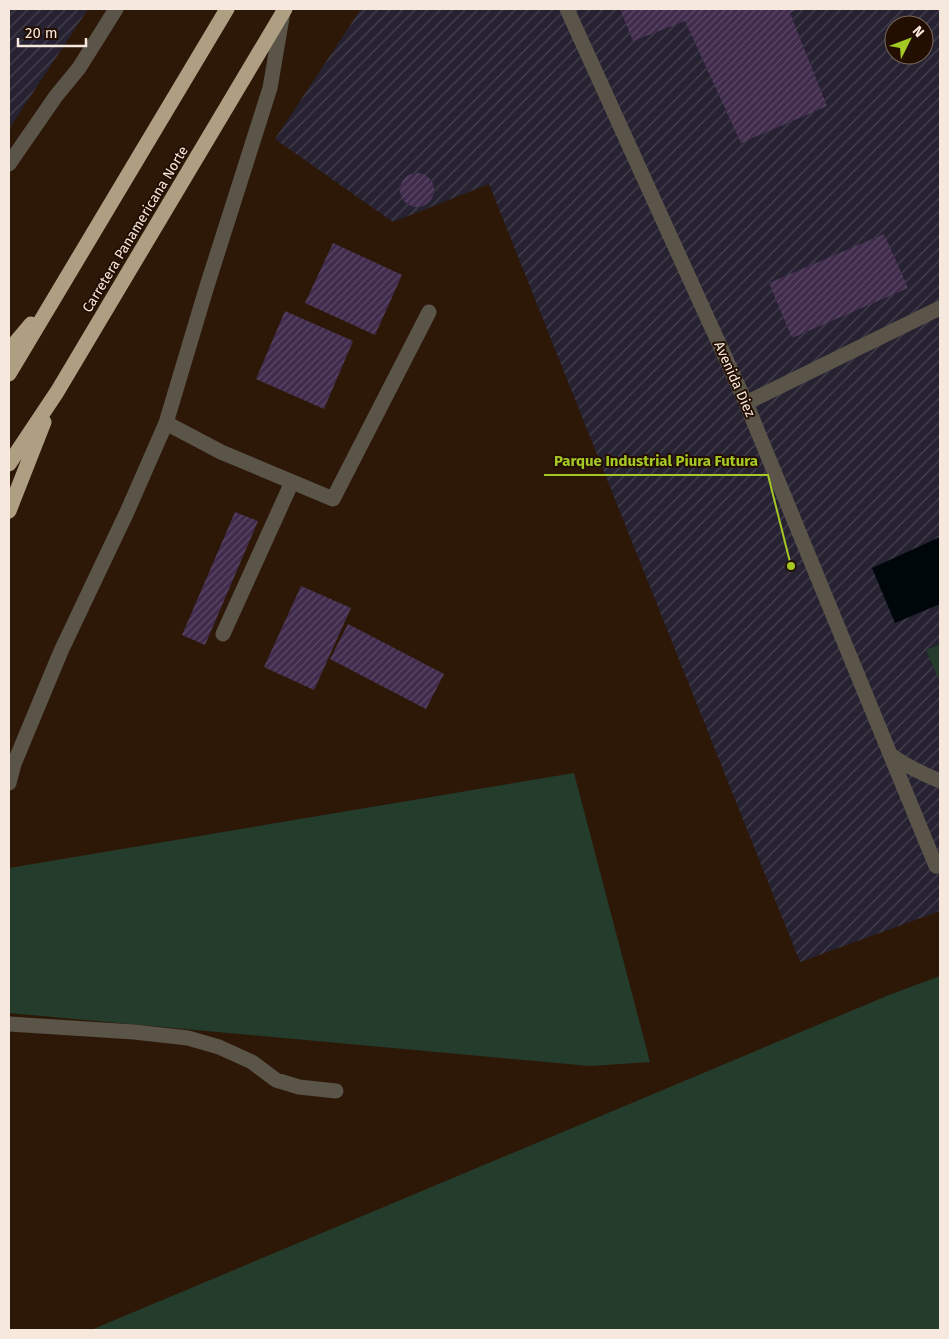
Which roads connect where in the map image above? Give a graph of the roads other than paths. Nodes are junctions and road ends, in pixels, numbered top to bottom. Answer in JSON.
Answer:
{"nodes":[{"id":1,"x":116,"y":9,"type":"edge"},
{"id":2,"x":227,"y":9,"type":"edge"},
{"id":3,"x":567,"y":9,"type":"edge"},
{"id":4,"x":284,"y":10,"type":"edge"},
{"id":5,"x":9,"y":164,"type":"edge"},
{"id":6,"x":58,"y":292,"type":"junction"},
{"id":7,"x":940,"y":308,"type":"edge"},
{"id":8,"x":429,"y":312,"type":"dead end"},
{"id":9,"x":9,"y":350,"type":"edge"},
{"id":10,"x":9,"y":374,"type":"edge"},
{"id":11,"x":57,"y":392,"type":"junction"},
{"id":12,"x":746,"y":403,"type":"junction"},
{"id":13,"x":166,"y":424,"type":"junction"},
{"id":14,"x":9,"y":464,"type":"edge"},
{"id":15,"x":292,"y":482,"type":"junction"},
{"id":16,"x":9,"y":511,"type":"edge"},
{"id":17,"x":223,"y":634,"type":"dead end"},
{"id":18,"x":891,"y":755,"type":"junction"},
{"id":19,"x":940,"y":781,"type":"edge"},
{"id":20,"x":9,"y":783,"type":"edge"},
{"id":21,"x":924,"y":835,"type":"junction"},
{"id":22,"x":940,"y":840,"type":"edge"},
{"id":23,"x":936,"y":866,"type":"dead end"},
{"id":24,"x":9,"y":1024,"type":"edge"},
{"id":25,"x":336,"y":1091,"type":"dead end"}],
"edges":[{"from":1,"to":5,"type":"street"},
{"from":2,"to":6,"type":"highway"},
{"from":3,"to":12,"type":"street","name":"Avenida Diez"},
{"from":4,"to":11,"type":"highway","name":"Carretera Panamericana Norte"},
{"from":4,"to":13,"type":"street"},
{"from":6,"to":9,"type":"highway"},
{"from":6,"to":10,"type":"highway"},
{"from":7,"to":12,"type":"street"},
{"from":8,"to":15,"type":"street"},
{"from":11,"to":14,"type":"highway","name":"Carretera Panamericana Norte"},
{"from":11,"to":16,"type":"highway"},
{"from":12,"to":18,"type":"street","name":"Avenida Diez"},
{"from":13,"to":15,"type":"street"},
{"from":13,"to":20,"type":"street"},
{"from":15,"to":17,"type":"street"},
{"from":18,"to":19,"type":"street"},
{"from":18,"to":21,"type":"street","name":"Avenida Diez"},
{"from":21,"to":22,"type":"street"},
{"from":21,"to":23,"type":"street","name":"Avenida Diez"},
{"from":24,"to":25,"type":"street"}]}
